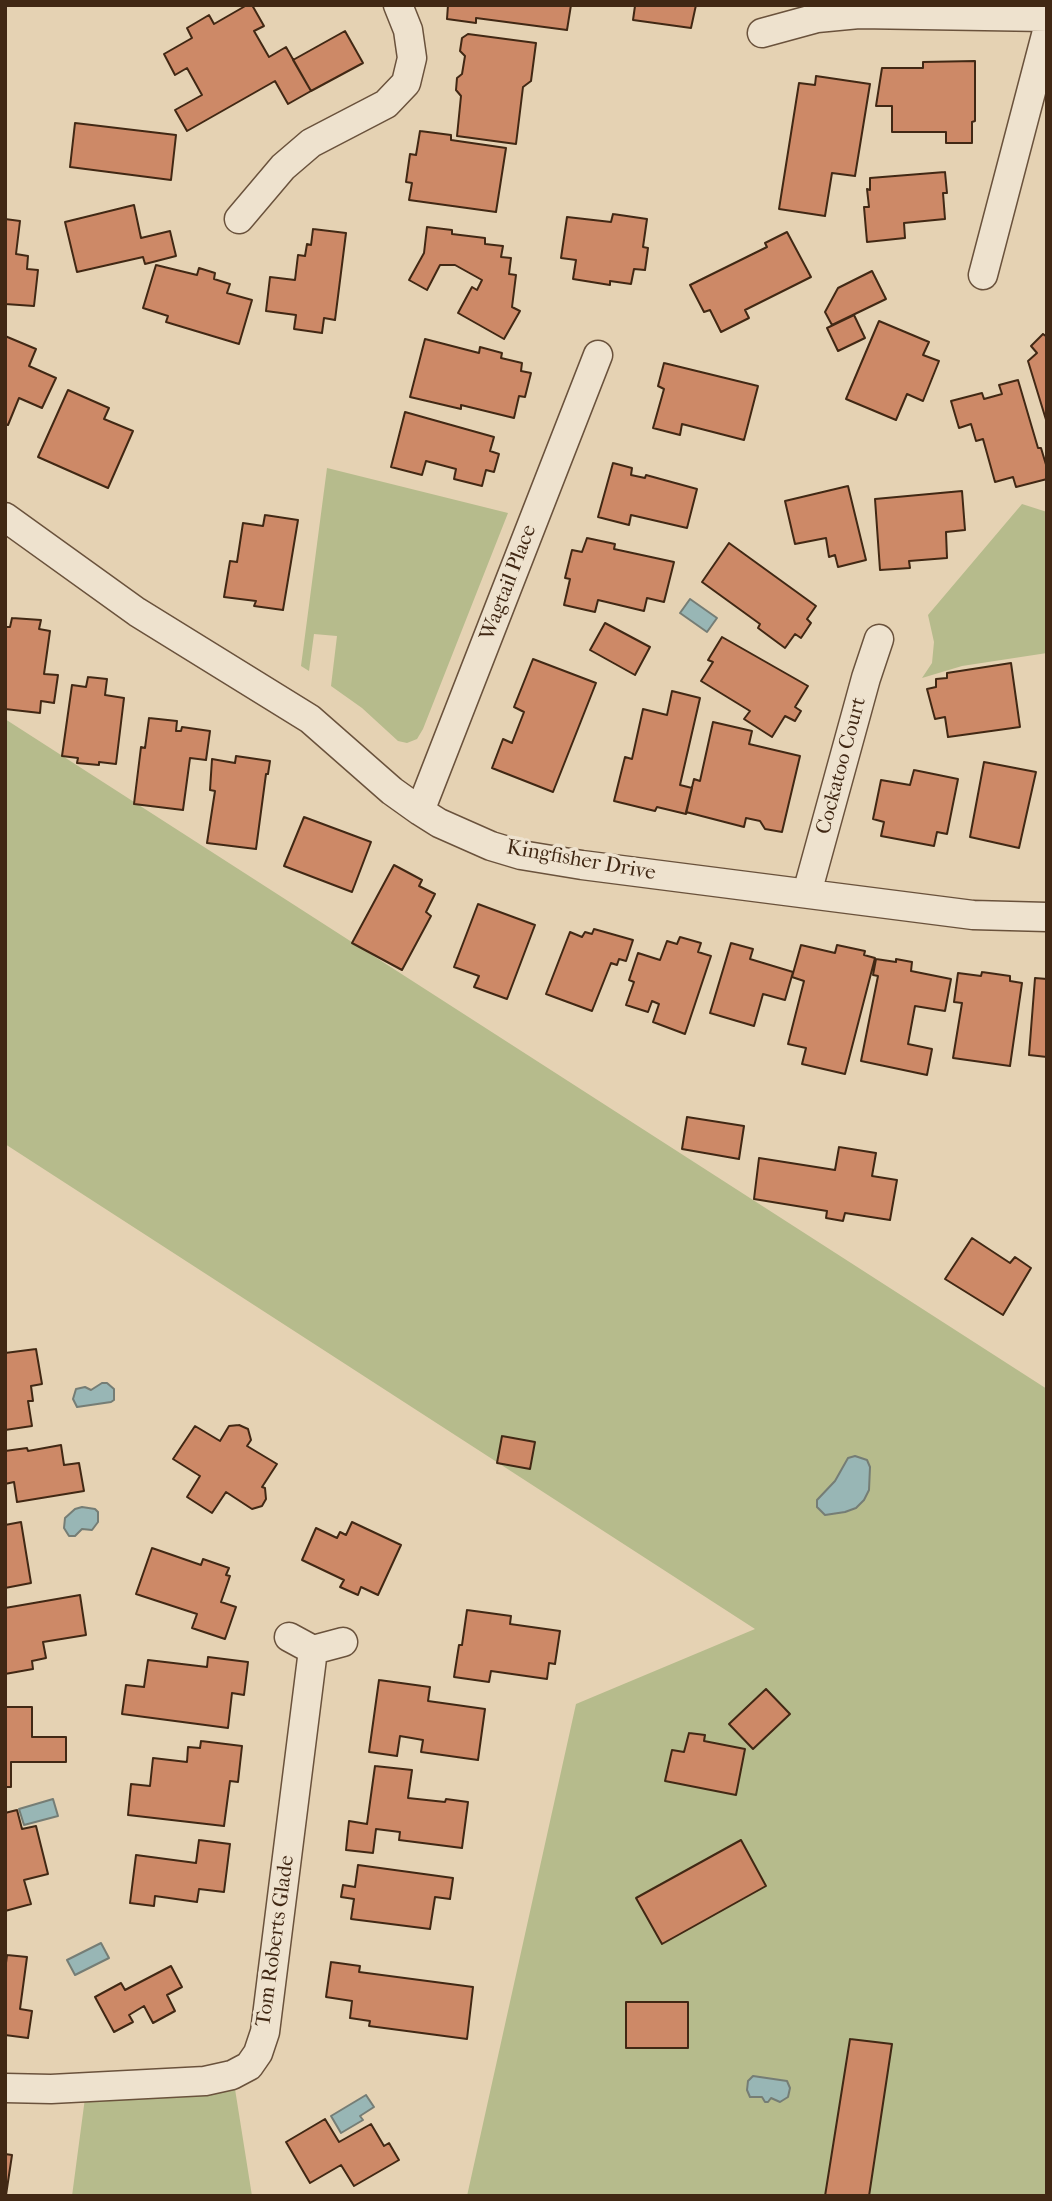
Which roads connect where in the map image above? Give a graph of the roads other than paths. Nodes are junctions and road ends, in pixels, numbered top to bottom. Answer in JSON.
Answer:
{"nodes":[{"id":1,"x":398,"y":5,"type":"edge"},
{"id":2,"x":1047,"y":17,"type":"edge"},
{"id":3,"x":1047,"y":31,"type":"edge"},
{"id":4,"x":762,"y":33,"type":"dead end"},
{"id":5,"x":239,"y":219,"type":"dead end"},
{"id":6,"x":983,"y":275,"type":"dead end"},
{"id":7,"x":598,"y":355,"type":"dead end"},
{"id":8,"x":5,"y":517,"type":"edge"},
{"id":9,"x":879,"y":639,"type":"dead end"},
{"id":10,"x":420,"y":811,"type":"junction"},
{"id":11,"x":807,"y":893,"type":"junction"},
{"id":12,"x":1047,"y":917,"type":"edge"},
{"id":13,"x":289,"y":1637,"type":"dead end"},
{"id":14,"x":343,"y":1642,"type":"dead end"},
{"id":15,"x":313,"y":1650,"type":"junction"},
{"id":16,"x":5,"y":2088,"type":"edge"}],
"edges":[{"from":1,"to":5,"type":"street"},
{"from":2,"to":4,"type":"street"},
{"from":3,"to":6,"type":"street"},
{"from":7,"to":10,"type":"street","name":"Wagtail Place"},
{"from":8,"to":10,"type":"street","name":"Kingfisher Drive"},
{"from":9,"to":11,"type":"street","name":"Cockatoo Court"},
{"from":10,"to":11,"type":"street","name":"Kingfisher Drive"},
{"from":11,"to":12,"type":"street","name":"Kingfisher Drive"},
{"from":13,"to":15,"type":"street"},
{"from":14,"to":15,"type":"street"},
{"from":15,"to":16,"type":"street","name":"Tom Roberts Glade"}]}
